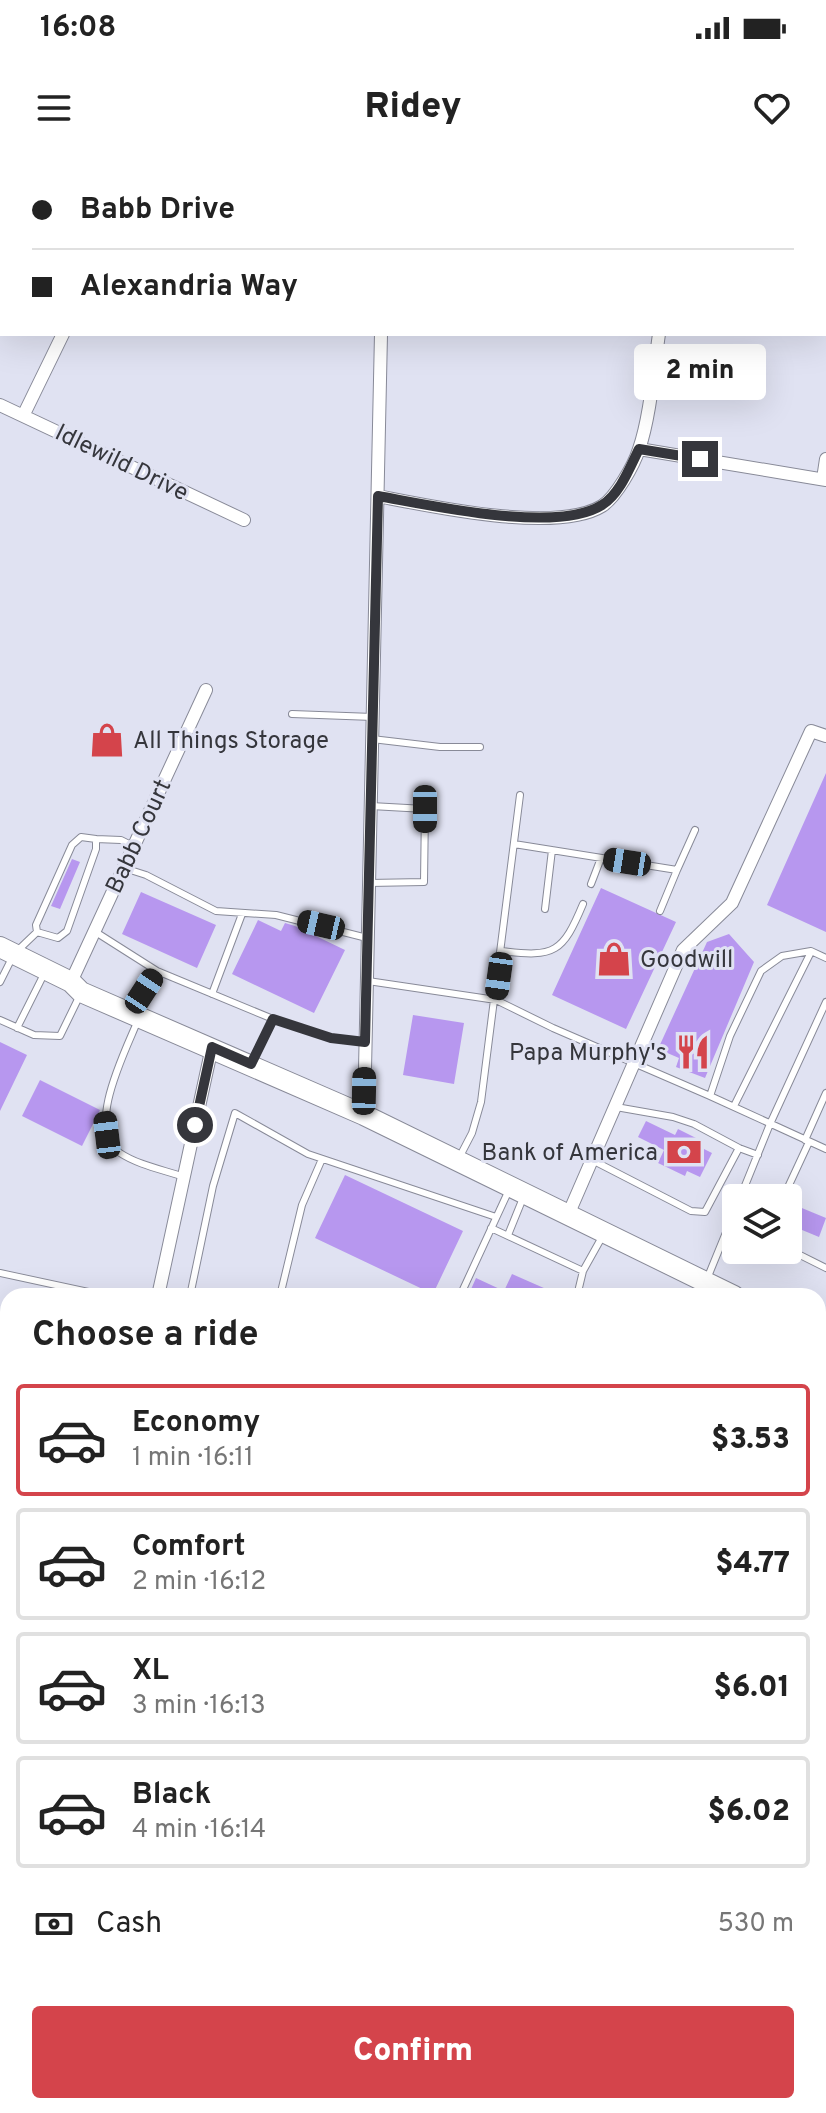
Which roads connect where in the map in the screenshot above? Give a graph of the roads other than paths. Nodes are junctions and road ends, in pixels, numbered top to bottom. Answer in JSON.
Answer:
{"nodes":[{"id":1,"x":62,"y":336,"type":"edge"},
{"id":2,"x":381,"y":336,"type":"edge"},
{"id":3,"x":659,"y":336,"type":"edge"},
{"id":4,"x":0,"y":405,"type":"edge"},
{"id":5,"x":24,"y":414,"type":"junction"},
{"id":6,"x":639,"y":449,"type":"junction"},
{"id":7,"x":826,"y":459,"type":"edge"},
{"id":8,"x":824,"y":480,"type":"edge"},
{"id":9,"x":378,"y":496,"type":"junction"},
{"id":10,"x":244,"y":520,"type":"dead end"},
{"id":11,"x":206,"y":690,"type":"dead end"},
{"id":12,"x":292,"y":714,"type":"dead end"},
{"id":13,"x":373,"y":717,"type":"junction"},
{"id":14,"x":826,"y":736,"type":"edge"},
{"id":15,"x":372,"y":739,"type":"junction"},
{"id":16,"x":480,"y":747,"type":"dead end"},
{"id":17,"x":520,"y":795,"type":"dead end"},
{"id":18,"x":371,"y":806,"type":"junction"},
{"id":19,"x":695,"y":830,"type":"dead end"},
{"id":20,"x":96,"y":839,"type":"junction"},
{"id":21,"x":514,"y":844,"type":"junction"},
{"id":22,"x":133,"y":846,"type":"junction"},
{"id":23,"x":552,"y":850,"type":"junction"},
{"id":24,"x":601,"y":858,"type":"junction"},
{"id":25,"x":124,"y":868,"type":"junction"},
{"id":26,"x":677,"y":870,"type":"junction"},
{"id":27,"x":369,"y":883,"type":"junction"},
{"id":28,"x":591,"y":884,"type":"dead end"},
{"id":29,"x":583,"y":904,"type":"dead end"},
{"id":30,"x":545,"y":909,"type":"dead end"},
{"id":31,"x":660,"y":911,"type":"dead end"},
{"id":32,"x":242,"y":914,"type":"junction"},
{"id":33,"x":94,"y":931,"type":"junction"},
{"id":34,"x":37,"y":932,"type":"junction"},
{"id":35,"x":368,"y":938,"type":"junction"},
{"id":36,"x":7,"y":951,"type":"edge"},
{"id":37,"x":502,"y":951,"type":"junction"},
{"id":38,"x":811,"y":951,"type":"junction"},
{"id":39,"x":826,"y":958,"type":"edge"},
{"id":40,"x":46,"y":971,"type":"junction"},
{"id":41,"x":157,"y":971,"type":"junction"},
{"id":42,"x":367,"y":981,"type":"junction"},
{"id":43,"x":0,"y":982,"type":"edge"},
{"id":44,"x":76,"y":987,"type":"junction"},
{"id":45,"x":212,"y":994,"type":"junction"},
{"id":46,"x":496,"y":1000,"type":"junction"},
{"id":47,"x":826,"y":1002,"type":"edge"},
{"id":48,"x":135,"y":1014,"type":"junction"},
{"id":49,"x":273,"y":1019,"type":"junction"},
{"id":50,"x":0,"y":1020,"type":"edge"},
{"id":51,"x":17,"y":1028,"type":"junction"},
{"id":52,"x":365,"y":1042,"type":"junction"},
{"id":53,"x":212,"y":1047,"type":"junction"},
{"id":54,"x":634,"y":1063,"type":"junction"},
{"id":55,"x":251,"y":1064,"type":"junction"},
{"id":56,"x":826,"y":1093,"type":"edge"},
{"id":57,"x":710,"y":1096,"type":"junction"},
{"id":58,"x":734,"y":1106,"type":"junction"},
{"id":59,"x":616,"y":1107,"type":"junction"},
{"id":60,"x":364,"y":1115,"type":"junction"},
{"id":61,"x":770,"y":1124,"type":"junction"},
{"id":62,"x":807,"y":1141,"type":"junction"},
{"id":63,"x":739,"y":1148,"type":"junction"},
{"id":64,"x":826,"y":1149,"type":"edge"},
{"id":65,"x":758,"y":1155,"type":"junction"},
{"id":66,"x":322,"y":1159,"type":"junction"},
{"id":67,"x":592,"y":1160,"type":"junction"},
{"id":68,"x":458,"y":1161,"type":"junction"},
{"id":69,"x":184,"y":1177,"type":"junction"},
{"id":70,"x":746,"y":1184,"type":"edge"},
{"id":71,"x":789,"y":1184,"type":"edge"},
{"id":72,"x":518,"y":1190,"type":"junction"},
{"id":73,"x":568,"y":1215,"type":"junction"},
{"id":74,"x":496,"y":1217,"type":"junction"},
{"id":75,"x":491,"y":1228,"type":"junction"},
{"id":76,"x":604,"y":1233,"type":"junction"},
{"id":77,"x":508,"y":1235,"type":"junction"},
{"id":78,"x":722,"y":1243,"type":"edge"},
{"id":79,"x":802,"y":1256,"type":"edge"},
{"id":80,"x":826,"y":1268,"type":"edge"},
{"id":81,"x":583,"y":1271,"type":"junction"},
{"id":82,"x":0,"y":1273,"type":"edge"},
{"id":83,"x":706,"y":1282,"type":"junction"},
{"id":84,"x":65,"y":1288,"type":"edge"},
{"id":85,"x":160,"y":1288,"type":"edge"},
{"id":86,"x":192,"y":1288,"type":"edge"},
{"id":87,"x":282,"y":1288,"type":"edge"},
{"id":88,"x":464,"y":1288,"type":"edge"},
{"id":89,"x":579,"y":1288,"type":"edge"},
{"id":90,"x":717,"y":1288,"type":"edge"}],
"edges":[{"from":1,"to":5,"type":"street"},
{"from":2,"to":9,"type":"street"},
{"from":3,"to":6,"type":"street"},
{"from":4,"to":5,"type":"street","name":"Idlewild Drive"},
{"from":5,"to":10,"type":"street","name":"Idlewild Drive"},
{"from":6,"to":8,"type":"street"},
{"from":6,"to":9,"type":"street"},
{"from":7,"to":8,"type":"street"},
{"from":9,"to":13,"type":"street"},
{"from":11,"to":22,"type":"street","name":"Babb Court"},
{"from":12,"to":13,"type":"lane"},
{"from":13,"to":15,"type":"street"},
{"from":14,"to":54,"type":"street"},
{"from":15,"to":16,"type":"lane"},
{"from":15,"to":18,"type":"street"},
{"from":17,"to":21,"type":"lane"},
{"from":18,"to":27,"type":"street"},
{"from":18,"to":27,"type":"lane"},
{"from":19,"to":26,"type":"lane"},
{"from":20,"to":22,"type":"lane"},
{"from":20,"to":34,"type":"lane"},
{"from":20,"to":34,"type":"lane"},
{"from":21,"to":23,"type":"lane"},
{"from":21,"to":37,"type":"lane"},
{"from":22,"to":25,"type":"street","name":"Babb Court"},
{"from":23,"to":24,"type":"lane"},
{"from":23,"to":30,"type":"lane"},
{"from":24,"to":26,"type":"lane"},
{"from":24,"to":28,"type":"lane"},
{"from":25,"to":32,"type":"lane"},
{"from":25,"to":33,"type":"street","name":"Babb Court"},
{"from":26,"to":31,"type":"lane"},
{"from":27,"to":35,"type":"street"},
{"from":29,"to":37,"type":"lane"},
{"from":32,"to":35,"type":"lane"},
{"from":32,"to":45,"type":"lane"},
{"from":33,"to":41,"type":"lane"},
{"from":33,"to":44,"type":"street","name":"Babb Court"},
{"from":34,"to":36,"type":"lane"},
{"from":35,"to":42,"type":"street"},
{"from":36,"to":40,"type":"main road"},
{"from":36,"to":43,"type":"lane"},
{"from":37,"to":46,"type":"lane"},
{"from":38,"to":39,"type":"lane"},
{"from":38,"to":57,"type":"lane"},
{"from":38,"to":58,"type":"lane"},
{"from":40,"to":44,"type":"main road"},
{"from":40,"to":51,"type":"lane"},
{"from":41,"to":45,"type":"lane"},
{"from":41,"to":48,"type":"lane"},
{"from":42,"to":46,"type":"lane"},
{"from":42,"to":52,"type":"street"},
{"from":44,"to":48,"type":"main road"},
{"from":44,"to":51,"type":"lane"},
{"from":45,"to":49,"type":"lane"},
{"from":46,"to":54,"type":"lane"},
{"from":46,"to":68,"type":"lane"},
{"from":47,"to":61,"type":"lane"},
{"from":48,"to":53,"type":"main road"},
{"from":48,"to":69,"type":"lane"},
{"from":49,"to":52,"type":"lane"},
{"from":49,"to":55,"type":"lane"},
{"from":50,"to":51,"type":"lane"},
{"from":52,"to":60,"type":"street"},
{"from":53,"to":55,"type":"main road"},
{"from":53,"to":69,"type":"street"},
{"from":54,"to":57,"type":"lane"},
{"from":54,"to":59,"type":"street"},
{"from":55,"to":60,"type":"main road"},
{"from":56,"to":62,"type":"lane"},
{"from":57,"to":58,"type":"lane"},
{"from":58,"to":61,"type":"lane"},
{"from":59,"to":63,"type":"lane"},
{"from":59,"to":67,"type":"street"},
{"from":60,"to":68,"type":"main road"},
{"from":61,"to":62,"type":"lane"},
{"from":61,"to":65,"type":"lane"},
{"from":62,"to":64,"type":"lane"},
{"from":62,"to":71,"type":"lane"},
{"from":63,"to":65,"type":"lane"},
{"from":63,"to":67,"type":"lane"},
{"from":65,"to":70,"type":"lane"},
{"from":66,"to":74,"type":"lane"},
{"from":66,"to":86,"type":"lane"},
{"from":66,"to":87,"type":"lane"},
{"from":67,"to":73,"type":"street"},
{"from":68,"to":72,"type":"main road"},
{"from":69,"to":85,"type":"street"},
{"from":72,"to":73,"type":"main road"},
{"from":72,"to":74,"type":"lane"},
{"from":72,"to":77,"type":"lane"},
{"from":73,"to":76,"type":"main road"},
{"from":74,"to":75,"type":"lane"},
{"from":75,"to":77,"type":"lane"},
{"from":75,"to":88,"type":"lane"},
{"from":76,"to":81,"type":"lane"},
{"from":76,"to":83,"type":"main road"},
{"from":77,"to":81,"type":"lane"},
{"from":78,"to":83,"type":"lane"},
{"from":79,"to":80,"type":"lane"},
{"from":81,"to":89,"type":"lane"},
{"from":82,"to":84,"type":"lane"},
{"from":83,"to":90,"type":"main road"}]}
